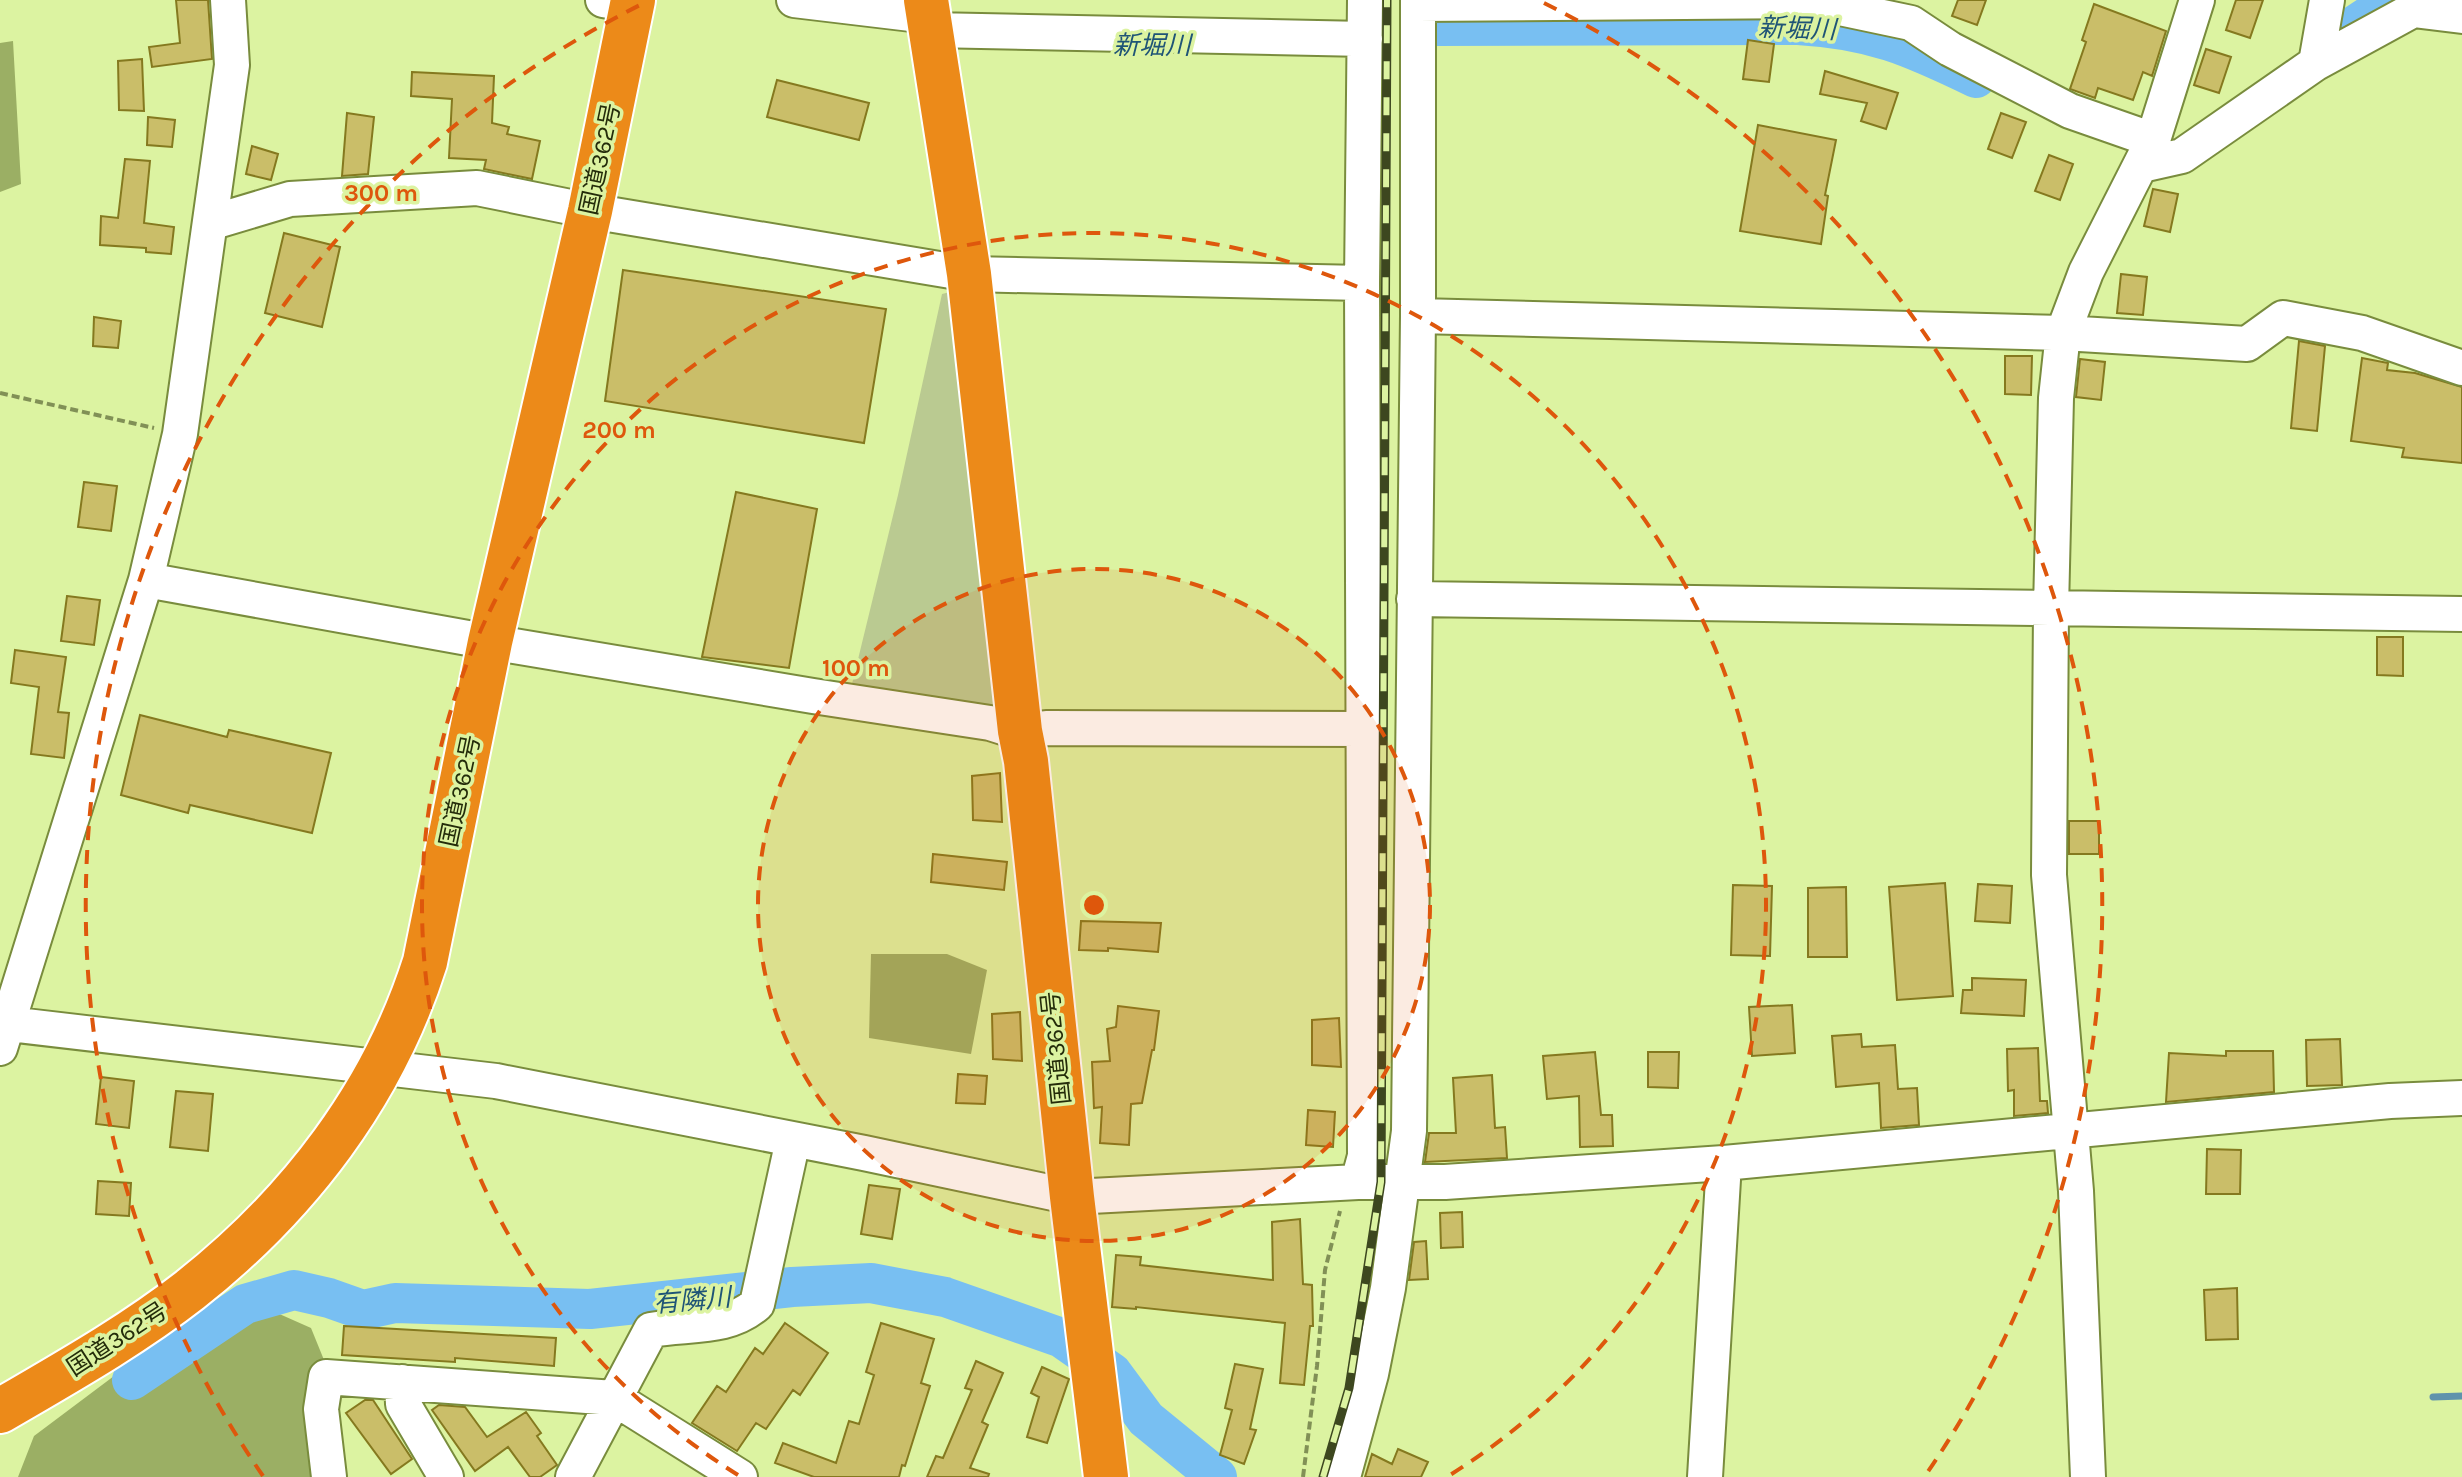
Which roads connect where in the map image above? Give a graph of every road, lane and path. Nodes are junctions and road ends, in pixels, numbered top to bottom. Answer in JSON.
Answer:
{"nodes":[{"id":1,"x":228,"y":0,"type":"edge"},
{"id":2,"x":794,"y":0,"type":"edge"},
{"id":3,"x":1365,"y":0,"type":"edge"},
{"id":4,"x":2197,"y":0,"type":"edge"},
{"id":5,"x":623,"y":2,"type":"edge"},
{"id":6,"x":1418,"y":2,"type":"edge"},
{"id":7,"x":1911,"y":12,"type":"edge"},
{"id":8,"x":928,"y":15,"type":"edge"},
{"id":9,"x":2462,"y":16,"type":"edge"},
{"id":10,"x":1365,"y":39,"type":"junction"},
{"id":11,"x":2320,"y":39,"type":"edge"},
{"id":12,"x":2147,"y":152,"type":"junction"},
{"id":13,"x":590,"y":211,"type":"junction"},
{"id":14,"x":210,"y":223,"type":"junction"},
{"id":15,"x":969,"y":274,"type":"junction"},
{"id":16,"x":1362,"y":283,"type":"junction"},
{"id":17,"x":1418,"y":316,"type":"junction"},
{"id":18,"x":2063,"y":333,"type":"junction"},
{"id":19,"x":2462,"y":368,"type":"edge"},
{"id":20,"x":0,"y":393,"type":"edge"},
{"id":21,"x":180,"y":434,"type":"junction"},
{"id":22,"x":146,"y":580,"type":"junction"},
{"id":23,"x":1414,"y":599,"type":"junction"},
{"id":24,"x":2051,"y":609,"type":"junction"},
{"id":25,"x":2462,"y":614,"type":"edge"},
{"id":26,"x":490,"y":642,"type":"junction"},
{"id":27,"x":1364,"y":729,"type":"junction"},
{"id":28,"x":1020,"y":731,"type":"junction"},
{"id":29,"x":2,"y":1031,"type":"edge"},
{"id":30,"x":381,"y":1068,"type":"junction"},
{"id":31,"x":2462,"y":1098,"type":"edge"},
{"id":32,"x":2071,"y":1129,"type":"junction"},
{"id":33,"x":793,"y":1140,"type":"junction"},
{"id":34,"x":1724,"y":1163,"type":"junction"},
{"id":35,"x":1373,"y":1182,"type":"junction"},
{"id":36,"x":1072,"y":1197,"type":"junction"},
{"id":37,"x":402,"y":1382,"type":"junction"},
{"id":38,"x":614,"y":1398,"type":"junction"},
{"id":39,"x":0,"y":1411,"type":"edge"},
{"id":40,"x":329,"y":1477,"type":"edge"},
{"id":41,"x":446,"y":1477,"type":"edge"},
{"id":42,"x":573,"y":1477,"type":"edge"},
{"id":43,"x":740,"y":1477,"type":"edge"},
{"id":44,"x":1106,"y":1477,"type":"edge"},
{"id":45,"x":1303,"y":1477,"type":"edge"},
{"id":46,"x":1343,"y":1477,"type":"edge"},
{"id":47,"x":1705,"y":1477,"type":"edge"},
{"id":48,"x":2088,"y":1477,"type":"edge"}],
"edges":[{"from":1,"to":14,"type":"street"},
{"from":2,"to":8,"type":"street"},
{"from":3,"to":10,"type":"street"},
{"from":4,"to":12,"type":"street"},
{"from":5,"to":13,"type":"highway","name":"国道362号"},
{"from":6,"to":7,"type":"street"},
{"from":6,"to":17,"type":"street"},
{"from":7,"to":12,"type":"street"},
{"from":8,"to":10,"type":"street"},
{"from":8,"to":15,"type":"highway","name":"国道362号"},
{"from":9,"to":11,"type":"street"},
{"from":10,"to":16,"type":"street"},
{"from":11,"to":12,"type":"street"},
{"from":12,"to":18,"type":"street"},
{"from":13,"to":14,"type":"street"},
{"from":13,"to":15,"type":"street"},
{"from":13,"to":26,"type":"highway","name":"国道362号"},
{"from":14,"to":21,"type":"street"},
{"from":15,"to":16,"type":"street"},
{"from":15,"to":28,"type":"highway","name":"国道362号"},
{"from":16,"to":27,"type":"street"},
{"from":17,"to":18,"type":"street"},
{"from":17,"to":23,"type":"street"},
{"from":18,"to":19,"type":"street"},
{"from":18,"to":24,"type":"street"},
{"from":20,"to":21,"type":"path"},
{"from":21,"to":22,"type":"street"},
{"from":22,"to":26,"type":"street"},
{"from":22,"to":29,"type":"street"},
{"from":23,"to":24,"type":"street"},
{"from":23,"to":35,"type":"street"},
{"from":24,"to":25,"type":"street"},
{"from":24,"to":32,"type":"street"},
{"from":26,"to":28,"type":"street"},
{"from":26,"to":30,"type":"highway","name":"国道362号"},
{"from":27,"to":28,"type":"street"},
{"from":27,"to":35,"type":"street"},
{"from":28,"to":36,"type":"highway","name":"国道362号"},
{"from":29,"to":30,"type":"street"},
{"from":30,"to":33,"type":"street"},
{"from":30,"to":39,"type":"highway","name":"国道362号"},
{"from":31,"to":32,"type":"street"},
{"from":32,"to":34,"type":"street"},
{"from":32,"to":48,"type":"street"},
{"from":33,"to":36,"type":"street"},
{"from":33,"to":38,"type":"street"},
{"from":34,"to":35,"type":"street"},
{"from":34,"to":47,"type":"street"},
{"from":35,"to":36,"type":"street"},
{"from":35,"to":45,"type":"path"},
{"from":35,"to":46,"type":"street"},
{"from":36,"to":44,"type":"highway","name":"国道362号"},
{"from":37,"to":38,"type":"street"},
{"from":37,"to":40,"type":"street"},
{"from":37,"to":41,"type":"street"},
{"from":38,"to":42,"type":"street"},
{"from":38,"to":43,"type":"street"}]}
